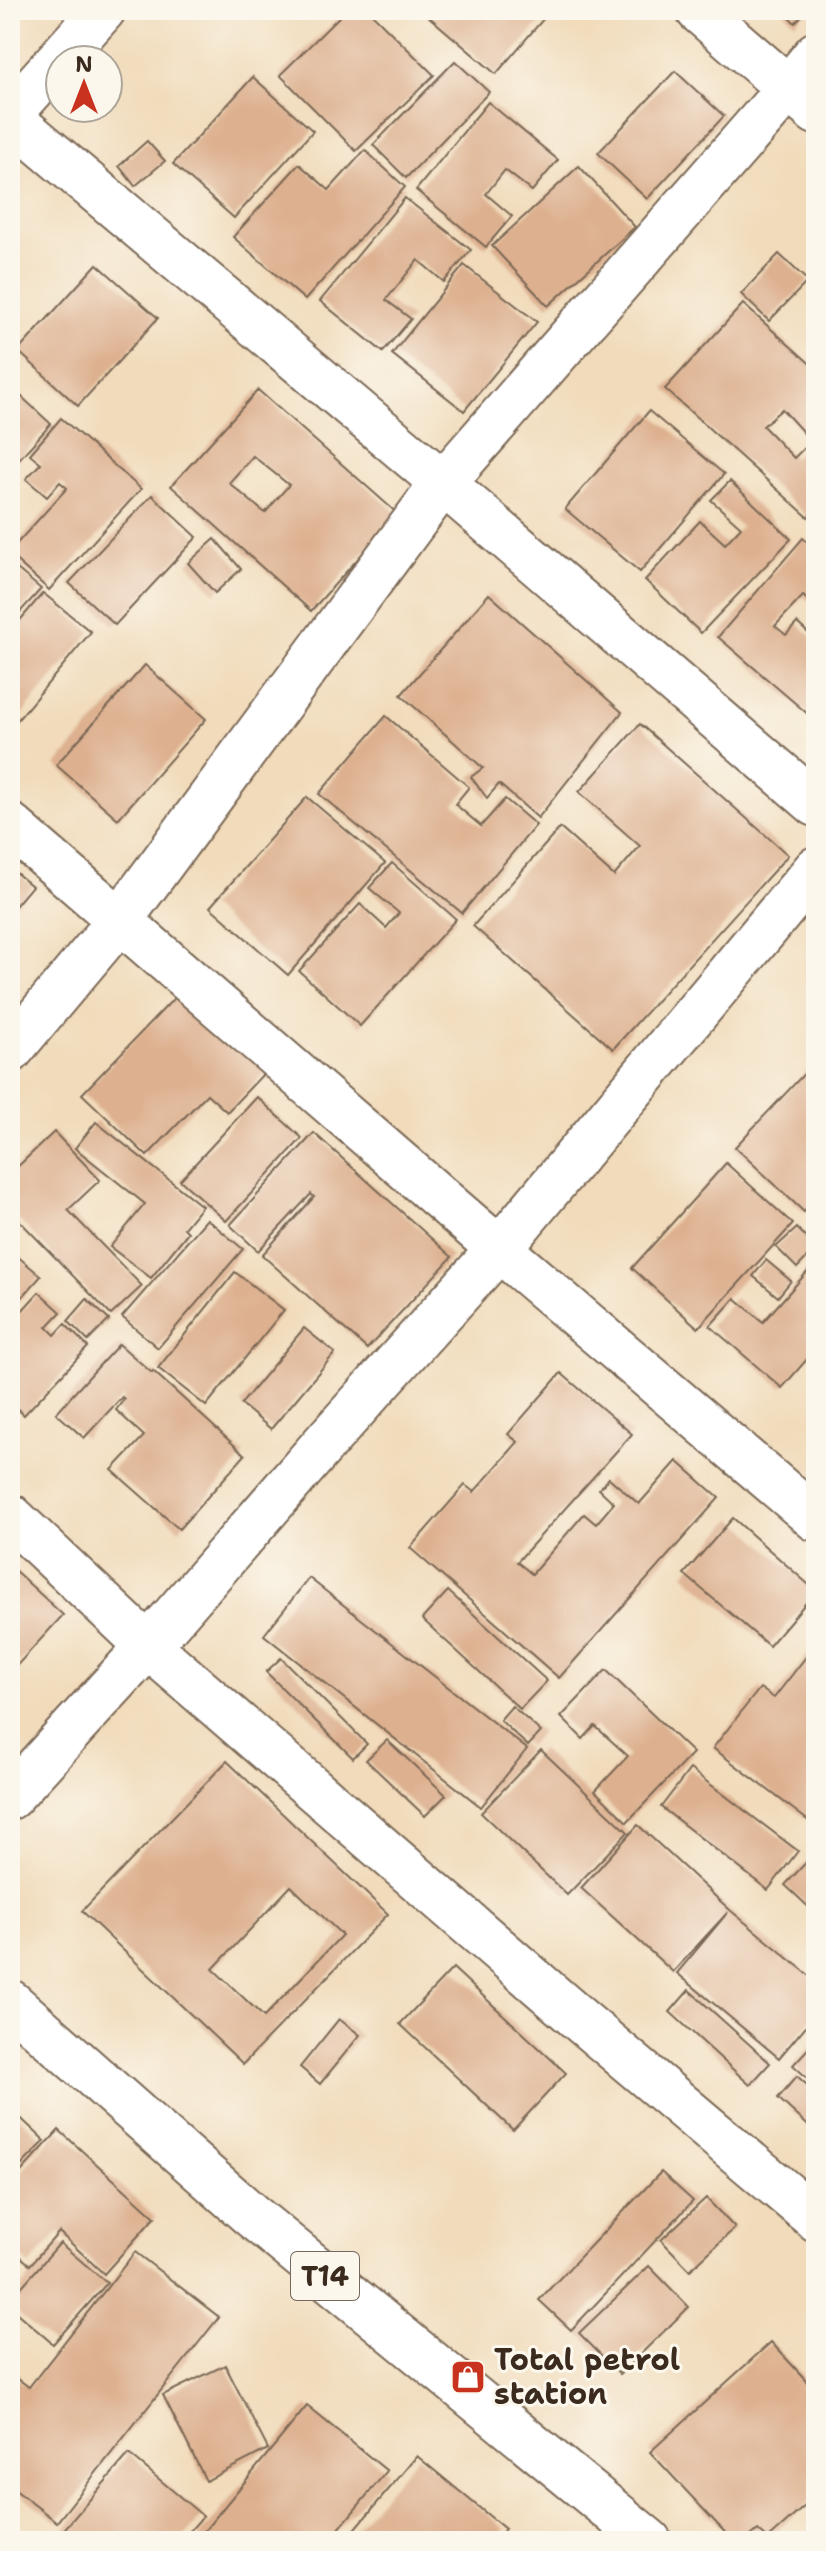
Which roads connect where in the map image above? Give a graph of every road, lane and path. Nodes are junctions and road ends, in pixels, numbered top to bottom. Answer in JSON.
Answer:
{"nodes":[{"id":1,"x":103,"y":10,"type":"edge"},
{"id":2,"x":698,"y":10,"type":"edge"},
{"id":3,"x":816,"y":54,"type":"edge"},
{"id":4,"x":802,"y":101,"type":"edge"},
{"id":5,"x":10,"y":116,"type":"edge"},
{"id":6,"x":443,"y":483,"type":"junction"},
{"id":7,"x":816,"y":804,"type":"edge"},
{"id":8,"x":10,"y":825,"type":"edge"},
{"id":9,"x":816,"y":869,"type":"edge"},
{"id":10,"x":120,"y":920,"type":"junction"},
{"id":11,"x":10,"y":1051,"type":"edge"},
{"id":12,"x":499,"y":1249,"type":"junction"},
{"id":13,"x":10,"y":1516,"type":"edge"},
{"id":14,"x":816,"y":1519,"type":"edge"},
{"id":15,"x":148,"y":1646,"type":"junction"},
{"id":16,"x":10,"y":1797,"type":"edge"},
{"id":17,"x":10,"y":2002,"type":"edge"},
{"id":18,"x":816,"y":2219,"type":"edge"},
{"id":19,"x":649,"y":2541,"type":"edge"}],
"edges":[{"from":1,"to":5,"type":"main road"},
{"from":2,"to":4,"type":"main road"},
{"from":3,"to":4,"type":"main road"},
{"from":4,"to":6,"type":"main road"},
{"from":5,"to":6,"type":"main road"},
{"from":6,"to":7,"type":"main road"},
{"from":6,"to":10,"type":"main road"},
{"from":8,"to":10,"type":"main road"},
{"from":9,"to":12,"type":"main road"},
{"from":10,"to":11,"type":"main road"},
{"from":10,"to":12,"type":"main road"},
{"from":12,"to":14,"type":"main road"},
{"from":12,"to":15,"type":"main road"},
{"from":13,"to":15,"type":"main road"},
{"from":15,"to":16,"type":"main road"},
{"from":15,"to":18,"type":"main road"},
{"from":17,"to":19,"type":"main road","number":"T14"}]}
